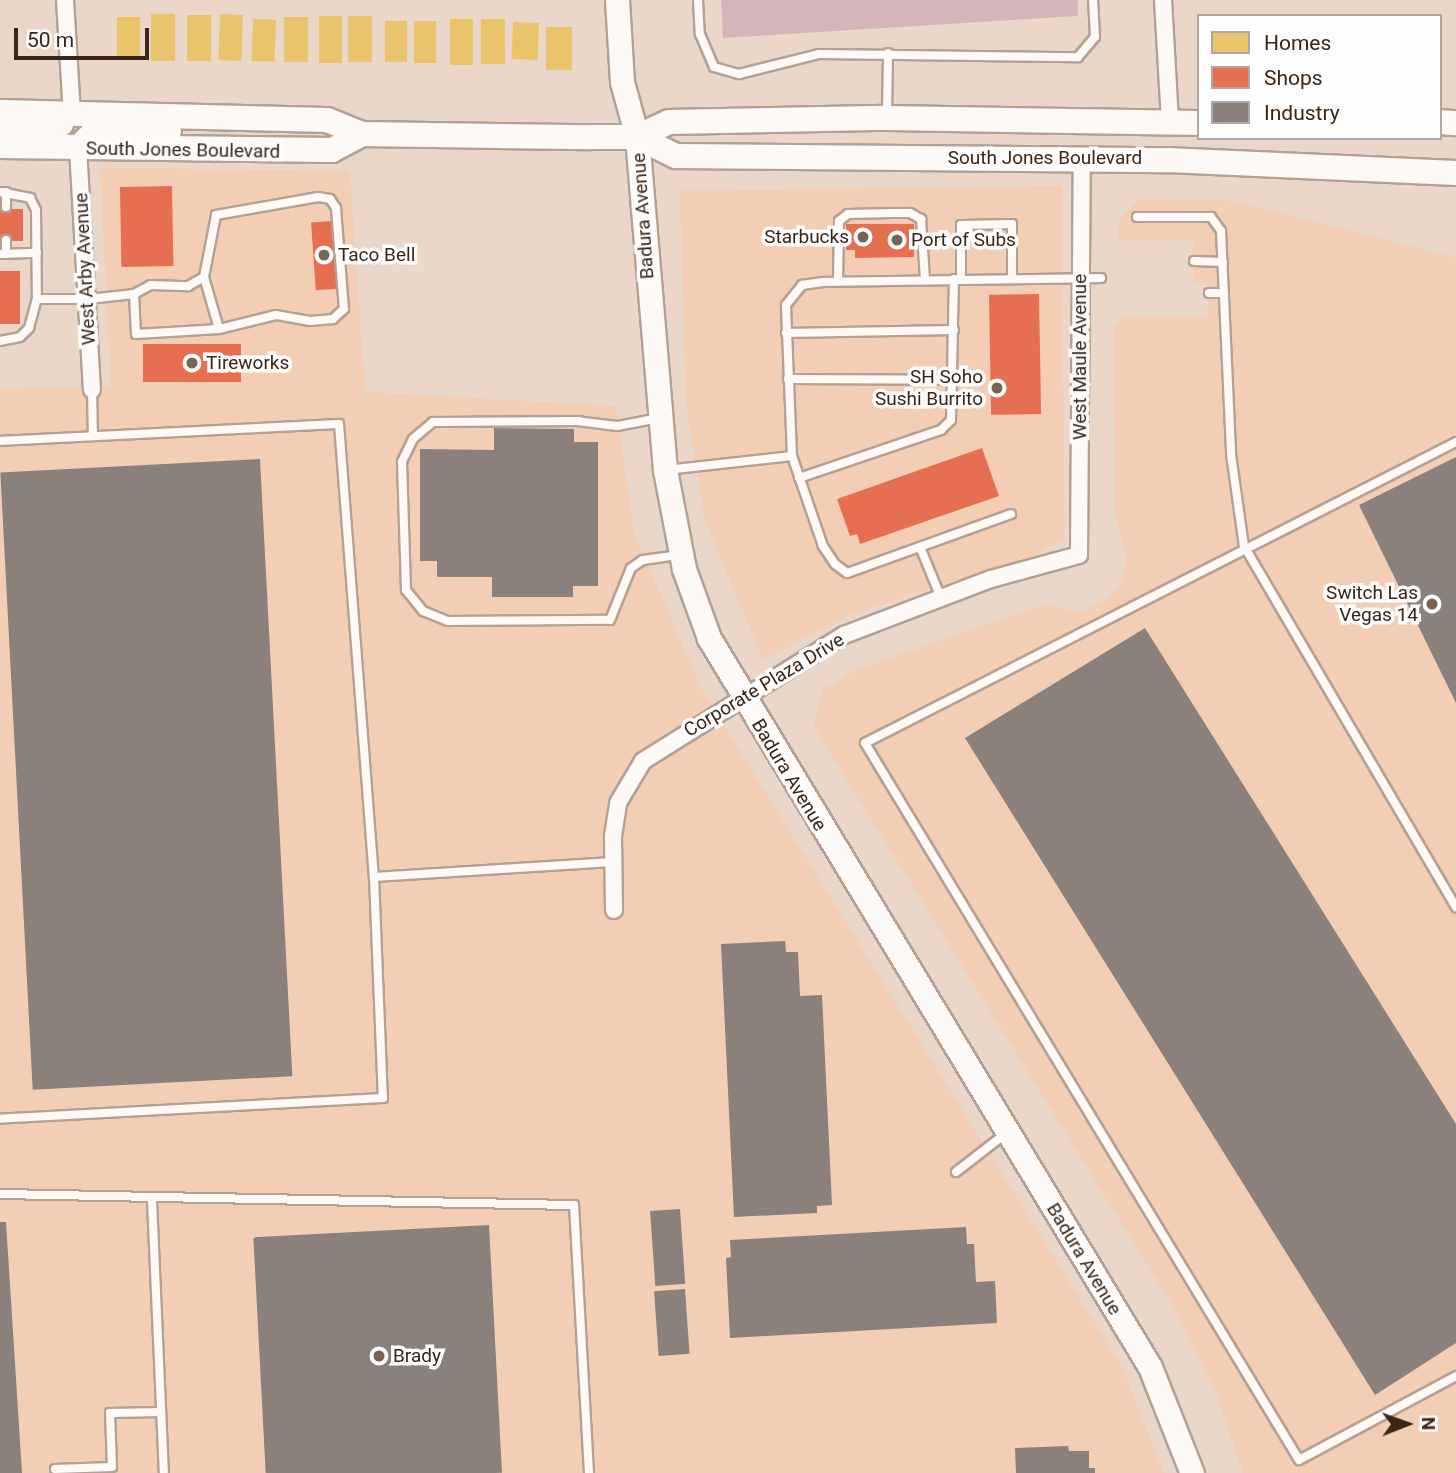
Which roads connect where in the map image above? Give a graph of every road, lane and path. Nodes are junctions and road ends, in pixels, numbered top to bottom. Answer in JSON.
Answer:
{"nodes":[{"id":1,"x":65,"y":0,"type":"edge"},
{"id":2,"x":617,"y":0,"type":"edge"},
{"id":3,"x":698,"y":0,"type":"edge"},
{"id":4,"x":1093,"y":0,"type":"edge"},
{"id":5,"x":1163,"y":0,"type":"edge"},
{"id":6,"x":888,"y":53,"type":"junction"},
{"id":7,"x":0,"y":112,"type":"edge"},
{"id":8,"x":72,"y":113,"type":"junction"},
{"id":9,"x":200,"y":116,"type":"junction"},
{"id":10,"x":887,"y":118,"type":"junction"},
{"id":11,"x":1170,"y":122,"type":"junction"},
{"id":12,"x":1197,"y":122,"type":"edge"},
{"id":13,"x":0,"y":130,"type":"edge"},
{"id":14,"x":362,"y":135,"type":"junction"},
{"id":15,"x":637,"y":137,"type":"junction"},
{"id":16,"x":0,"y":146,"type":"edge"},
{"id":17,"x":78,"y":148,"type":"junction"},
{"id":18,"x":1082,"y":159,"type":"junction"},
{"id":19,"x":1456,"y":173,"type":"edge"},
{"id":20,"x":3,"y":192,"type":"edge"},
{"id":21,"x":6,"y":206,"type":"dead end"},
{"id":22,"x":1137,"y":217,"type":"dead end"},
{"id":23,"x":6,"y":240,"type":"dead end"},
{"id":24,"x":37,"y":253,"type":"junction"},
{"id":25,"x":3,"y":254,"type":"edge"},
{"id":26,"x":1194,"y":261,"type":"dead end"},
{"id":27,"x":1223,"y":262,"type":"junction"},
{"id":28,"x":1081,"y":277,"type":"junction"},
{"id":29,"x":204,"y":278,"type":"junction"},
{"id":30,"x":1012,"y":278,"type":"junction"},
{"id":31,"x":1101,"y":278,"type":"dead end"},
{"id":32,"x":958,"y":279,"type":"junction"},
{"id":33,"x":925,"y":280,"type":"junction"},
{"id":34,"x":838,"y":281,"type":"junction"},
{"id":35,"x":1209,"y":293,"type":"dead end"},
{"id":36,"x":1224,"y":293,"type":"junction"},
{"id":37,"x":134,"y":294,"type":"junction"},
{"id":38,"x":37,"y":299,"type":"junction"},
{"id":39,"x":89,"y":299,"type":"junction"},
{"id":40,"x":219,"y":329,"type":"junction"},
{"id":41,"x":954,"y":330,"type":"junction"},
{"id":42,"x":786,"y":333,"type":"junction"},
{"id":43,"x":0,"y":341,"type":"edge"},
{"id":44,"x":788,"y":379,"type":"junction"},
{"id":45,"x":954,"y":380,"type":"junction"},
{"id":46,"x":92,"y":390,"type":"joint"},
{"id":47,"x":659,"y":418,"type":"junction"},
{"id":48,"x":93,"y":436,"type":"junction"},
{"id":49,"x":0,"y":441,"type":"edge"},
{"id":50,"x":1456,"y":442,"type":"edge"},
{"id":51,"x":792,"y":456,"type":"junction"},
{"id":52,"x":665,"y":470,"type":"junction"},
{"id":53,"x":799,"y":478,"type":"junction"},
{"id":54,"x":1011,"y":514,"type":"dead end"},
{"id":55,"x":1244,"y":546,"type":"junction"},
{"id":56,"x":920,"y":547,"type":"junction"},
{"id":57,"x":681,"y":554,"type":"junction"},
{"id":58,"x":1079,"y":555,"type":"joint"},
{"id":59,"x":941,"y":598,"type":"junction"},
{"id":60,"x":743,"y":698,"type":"junction"},
{"id":61,"x":613,"y":862,"type":"junction"},
{"id":62,"x":374,"y":877,"type":"junction"},
{"id":63,"x":1456,"y":907,"type":"edge"},
{"id":64,"x":614,"y":910,"type":"dead end"},
{"id":65,"x":0,"y":1119,"type":"edge"},
{"id":66,"x":1007,"y":1132,"type":"junction"},
{"id":67,"x":956,"y":1172,"type":"dead end"},
{"id":68,"x":0,"y":1194,"type":"edge"},
{"id":69,"x":152,"y":1200,"type":"junction"},
{"id":70,"x":1456,"y":1376,"type":"edge"},
{"id":71,"x":161,"y":1412,"type":"junction"},
{"id":72,"x":55,"y":1469,"type":"dead end"},
{"id":73,"x":113,"y":1470,"type":"edge"},
{"id":74,"x":164,"y":1473,"type":"edge"},
{"id":75,"x":589,"y":1473,"type":"edge"},
{"id":76,"x":1192,"y":1473,"type":"edge"}],
"edges":[{"from":1,"to":8,"type":"street"},
{"from":2,"to":15,"type":"main road","name":"Badura Avenue"},
{"from":3,"to":6,"type":"lane"},
{"from":4,"to":6,"type":"lane"},
{"from":5,"to":11,"type":"street"},
{"from":6,"to":10,"type":"lane"},
{"from":7,"to":8,"type":"main road","name":"South Jones Boulevard"},
{"from":8,"to":9,"type":"main road","name":"South Jones Boulevard"},
{"from":8,"to":13,"type":"main road"},
{"from":9,"to":14,"type":"main road","name":"South Jones Boulevard"},
{"from":9,"to":17,"type":"main road"},
{"from":10,"to":11,"type":"main road","name":"South Jones Boulevard"},
{"from":10,"to":15,"type":"main road","name":"South Jones Boulevard"},
{"from":11,"to":12,"type":"main road","name":"South Jones Boulevard"},
{"from":14,"to":15,"type":"main road","name":"South Jones Boulevard"},
{"from":14,"to":17,"type":"main road","name":"South Jones Boulevard"},
{"from":15,"to":18,"type":"main road","name":"South Jones Boulevard"},
{"from":15,"to":47,"type":"main road","name":"Badura Avenue"},
{"from":16,"to":17,"type":"main road","name":"South Jones Boulevard"},
{"from":17,"to":39,"type":"street","name":"West Arby Avenue"},
{"from":18,"to":19,"type":"main road","name":"South Jones Boulevard"},
{"from":18,"to":28,"type":"street","name":"West Maule Avenue"},
{"from":20,"to":21,"type":"lane"},
{"from":20,"to":24,"type":"lane"},
{"from":22,"to":27,"type":"lane"},
{"from":23,"to":25,"type":"lane"},
{"from":24,"to":25,"type":"lane"},
{"from":24,"to":38,"type":"lane"},
{"from":26,"to":27,"type":"lane"},
{"from":27,"to":36,"type":"lane"},
{"from":28,"to":30,"type":"lane"},
{"from":28,"to":31,"type":"lane"},
{"from":28,"to":58,"type":"street","name":"West Maule Avenue"},
{"from":29,"to":37,"type":"lane"},
{"from":29,"to":40,"type":"lane"},
{"from":29,"to":40,"type":"lane"},
{"from":30,"to":32,"type":"lane"},
{"from":30,"to":32,"type":"lane"},
{"from":32,"to":33,"type":"lane"},
{"from":32,"to":41,"type":"lane"},
{"from":33,"to":34,"type":"lane"},
{"from":33,"to":34,"type":"lane"},
{"from":34,"to":42,"type":"lane"},
{"from":35,"to":36,"type":"lane"},
{"from":36,"to":55,"type":"lane"},
{"from":37,"to":39,"type":"lane"},
{"from":37,"to":40,"type":"lane"},
{"from":38,"to":39,"type":"lane"},
{"from":38,"to":43,"type":"lane"},
{"from":39,"to":46,"type":"street","name":"West Arby Avenue"},
{"from":41,"to":42,"type":"lane"},
{"from":41,"to":45,"type":"lane"},
{"from":42,"to":44,"type":"lane"},
{"from":44,"to":45,"type":"lane"},
{"from":44,"to":51,"type":"lane"},
{"from":45,"to":53,"type":"lane"},
{"from":46,"to":48,"type":"lane"},
{"from":47,"to":52,"type":"main road","name":"Badura Avenue"},
{"from":47,"to":57,"type":"lane"},
{"from":48,"to":49,"type":"lane"},
{"from":48,"to":62,"type":"lane"},
{"from":50,"to":55,"type":"lane"},
{"from":51,"to":52,"type":"lane"},
{"from":51,"to":53,"type":"lane"},
{"from":52,"to":57,"type":"main road","name":"Badura Avenue"},
{"from":53,"to":56,"type":"lane"},
{"from":54,"to":56,"type":"lane"},
{"from":55,"to":63,"type":"lane"},
{"from":55,"to":70,"type":"lane"},
{"from":56,"to":59,"type":"lane"},
{"from":57,"to":60,"type":"main road","name":"Badura Avenue"},
{"from":58,"to":59,"type":"street","name":"Corporate Plaza Drive"},
{"from":59,"to":60,"type":"street","name":"Corporate Plaza Drive"},
{"from":60,"to":61,"type":"street","name":"Corporate Plaza Drive"},
{"from":60,"to":66,"type":"main road","name":"Badura Avenue"},
{"from":61,"to":62,"type":"lane"},
{"from":61,"to":64,"type":"street","name":"Corporate Plaza Drive"},
{"from":62,"to":65,"type":"lane"},
{"from":66,"to":67,"type":"lane"},
{"from":66,"to":76,"type":"main road","name":"Badura Avenue"},
{"from":68,"to":69,"type":"lane"},
{"from":69,"to":71,"type":"lane"},
{"from":69,"to":75,"type":"lane"},
{"from":71,"to":73,"type":"lane"},
{"from":71,"to":74,"type":"lane"},
{"from":72,"to":73,"type":"lane"}]}
